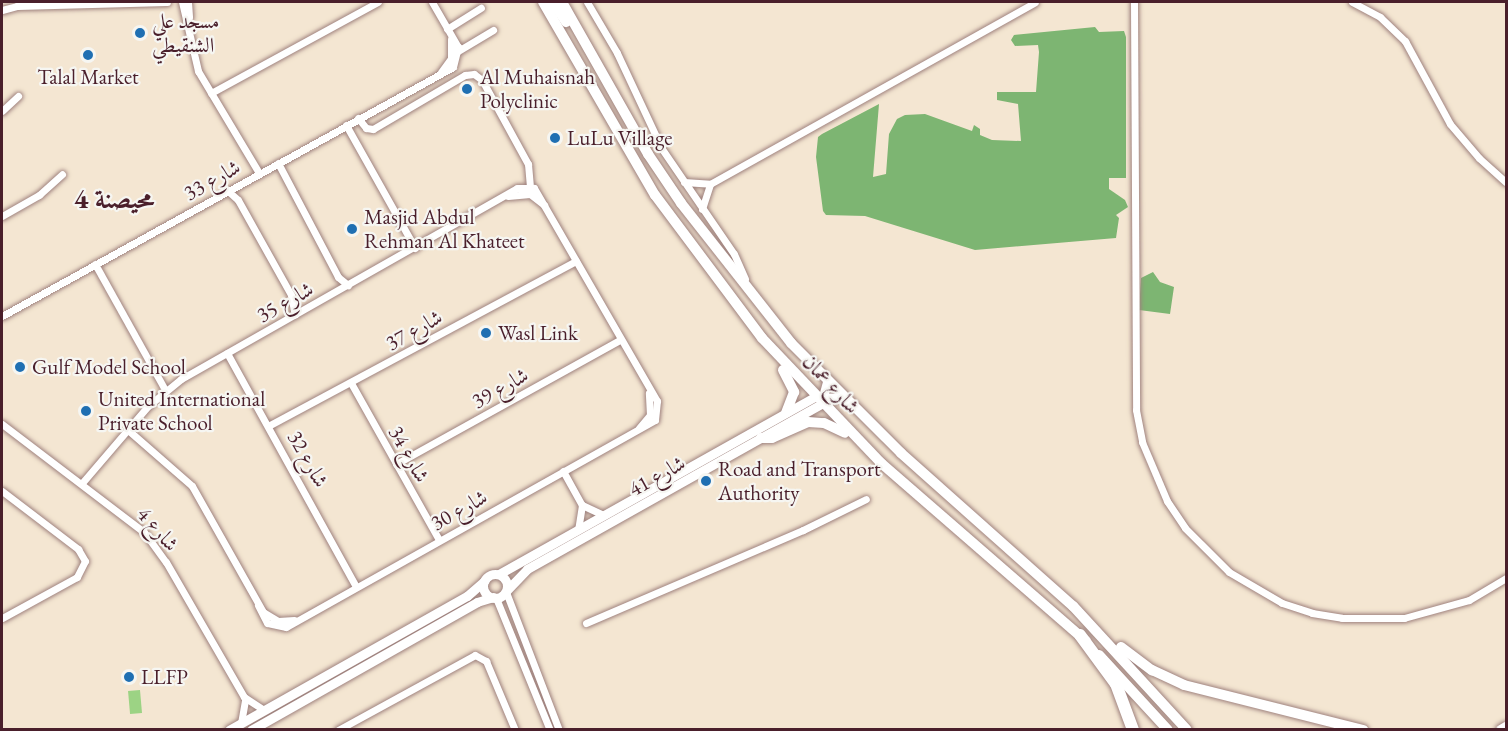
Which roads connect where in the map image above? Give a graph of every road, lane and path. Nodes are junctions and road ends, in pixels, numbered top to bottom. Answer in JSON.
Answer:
{"nodes":[{"id":1,"x":167,"y":2,"type":"edge"},
{"id":2,"x":182,"y":2,"type":"edge"},
{"id":3,"x":188,"y":2,"type":"edge"},
{"id":4,"x":378,"y":2,"type":"edge"},
{"id":5,"x":444,"y":2,"type":"edge"},
{"id":6,"x":543,"y":2,"type":"edge"},
{"id":7,"x":553,"y":2,"type":"edge"},
{"id":8,"x":562,"y":2,"type":"edge"},
{"id":9,"x":588,"y":2,"type":"edge"},
{"id":10,"x":1035,"y":2,"type":"edge"},
{"id":11,"x":1134,"y":2,"type":"edge"},
{"id":12,"x":1352,"y":2,"type":"edge"},
{"id":13,"x":433,"y":4,"type":"edge"},
{"id":14,"x":481,"y":8,"type":"dead end"},
{"id":15,"x":2,"y":10,"type":"edge"},
{"id":16,"x":494,"y":30,"type":"dead end"},
{"id":17,"x":448,"y":31,"type":"junction"},
{"id":18,"x":189,"y":34,"type":"junction"},
{"id":19,"x":458,"y":51,"type":"junction"},
{"id":20,"x":592,"y":55,"type":"junction"},
{"id":21,"x":439,"y":74,"type":"junction"},
{"id":22,"x":212,"y":95,"type":"junction"},
{"id":23,"x":18,"y":96,"type":"dead end"},
{"id":24,"x":2,"y":111,"type":"edge"},
{"id":25,"x":358,"y":118,"type":"junction"},
{"id":26,"x":346,"y":125,"type":"junction"},
{"id":27,"x":278,"y":163,"type":"junction"},
{"id":28,"x":62,"y":174,"type":"dead end"},
{"id":29,"x":257,"y":175,"type":"junction"},
{"id":30,"x":684,"y":182,"type":"junction"},
{"id":31,"x":1506,"y":182,"type":"edge"},
{"id":32,"x":710,"y":184,"type":"junction"},
{"id":33,"x":530,"y":187,"type":"junction"},
{"id":34,"x":228,"y":191,"type":"junction"},
{"id":35,"x":503,"y":198,"type":"junction"},
{"id":36,"x":546,"y":208,"type":"junction"},
{"id":37,"x":702,"y":209,"type":"junction"},
{"id":38,"x":2,"y":216,"type":"edge"},
{"id":39,"x":415,"y":248,"type":"junction"},
{"id":40,"x":574,"y":259,"type":"junction"},
{"id":41,"x":95,"y":264,"type":"junction"},
{"id":42,"x":348,"y":285,"type":"junction"},
{"id":43,"x":752,"y":298,"type":"junction"},
{"id":44,"x":296,"y":315,"type":"junction"},
{"id":45,"x":2,"y":316,"type":"edge"},
{"id":46,"x":762,"y":338,"type":"junction"},
{"id":47,"x":620,"y":340,"type":"junction"},
{"id":48,"x":230,"y":352,"type":"junction"},
{"id":49,"x":827,"y":381,"type":"junction"},
{"id":50,"x":351,"y":383,"type":"junction"},
{"id":51,"x":165,"y":390,"type":"junction"},
{"id":52,"x":843,"y":398,"type":"junction"},
{"id":53,"x":821,"y":399,"type":"junction"},
{"id":54,"x":786,"y":413,"type":"junction"},
{"id":55,"x":2,"y":424,"type":"edge"},
{"id":56,"x":271,"y":428,"type":"junction"},
{"id":57,"x":126,"y":432,"type":"junction"},
{"id":58,"x":761,"y":438,"type":"junction"},
{"id":59,"x":856,"y":438,"type":"junction"},
{"id":60,"x":396,"y":464,"type":"junction"},
{"id":61,"x":563,"y":471,"type":"junction"},
{"id":62,"x":84,"y":485,"type":"junction"},
{"id":63,"x":2,"y":491,"type":"edge"},
{"id":64,"x":866,"y":498,"type":"dead end"},
{"id":65,"x":582,"y":505,"type":"junction"},
{"id":66,"x":603,"y":515,"type":"junction"},
{"id":67,"x":578,"y":529,"type":"junction"},
{"id":68,"x":439,"y":540,"type":"junction"},
{"id":69,"x":498,"y":574,"type":"junction"},
{"id":70,"x":1506,"y":578,"type":"edge"},
{"id":71,"x":484,"y":581,"type":"junction"},
{"id":72,"x":358,"y":586,"type":"junction"},
{"id":73,"x":506,"y":591,"type":"junction"},
{"id":74,"x":494,"y":598,"type":"junction"},
{"id":75,"x":2,"y":618,"type":"edge"},
{"id":76,"x":586,"y":623,"type":"dead end"},
{"id":77,"x":1092,"y":626,"type":"junction"},
{"id":78,"x":1080,"y":635,"type":"junction"},
{"id":79,"x":244,"y":698,"type":"junction"},
{"id":80,"x":264,"y":710,"type":"junction"},
{"id":81,"x":241,"y":723,"type":"junction"},
{"id":82,"x":1506,"y":728,"type":"edge"},
{"id":83,"x":229,"y":729,"type":"edge"},
{"id":84,"x":251,"y":729,"type":"edge"},
{"id":85,"x":338,"y":729,"type":"edge"},
{"id":86,"x":515,"y":729,"type":"edge"},
{"id":87,"x":550,"y":729,"type":"edge"},
{"id":88,"x":559,"y":729,"type":"edge"},
{"id":89,"x":1133,"y":729,"type":"edge"},
{"id":90,"x":1168,"y":729,"type":"edge"},
{"id":91,"x":1187,"y":729,"type":"edge"},
{"id":92,"x":1363,"y":729,"type":"edge"},
{"id":93,"x":1501,"y":729,"type":"edge"}],
"edges":[{"from":1,"to":15,"type":"street"},
{"from":2,"to":18,"type":"street"},
{"from":3,"to":18,"type":"street"},
{"from":4,"to":22,"type":"street"},
{"from":5,"to":13,"type":"street"},
{"from":6,"to":46,"type":"main road","name":"شارع عمان"},
{"from":7,"to":20,"type":"main road"},
{"from":8,"to":20,"type":"main road","name":"شارع عمان"},
{"from":9,"to":30,"type":"street"},
{"from":10,"to":32,"type":"street"},
{"from":11,"to":70,"type":"street"},
{"from":12,"to":31,"type":"street"},
{"from":13,"to":17,"type":"street"},
{"from":14,"to":17,"type":"street"},
{"from":16,"to":19,"type":"street"},
{"from":17,"to":19,"type":"street"},
{"from":17,"to":21,"type":"street"},
{"from":18,"to":22,"type":"street"},
{"from":19,"to":21,"type":"street","name":"شارع 33"},
{"from":20,"to":43,"type":"main road","name":"شارع عمان"},
{"from":21,"to":25,"type":"street","name":"شارع 33"},
{"from":22,"to":29,"type":"street"},
{"from":23,"to":24,"type":"street"},
{"from":25,"to":26,"type":"street","name":"شارع 33"},
{"from":25,"to":33,"type":"street"},
{"from":26,"to":27,"type":"street","name":"شارع 33"},
{"from":26,"to":39,"type":"street"},
{"from":27,"to":29,"type":"street","name":"شارع 33"},
{"from":27,"to":42,"type":"street"},
{"from":28,"to":38,"type":"street"},
{"from":29,"to":34,"type":"street","name":"شارع 33"},
{"from":30,"to":32,"type":"street"},
{"from":30,"to":37,"type":"street"},
{"from":32,"to":37,"type":"street"},
{"from":33,"to":35,"type":"street"},
{"from":33,"to":36,"type":"street","name":"شارع 30"},
{"from":34,"to":41,"type":"street","name":"شارع 33"},
{"from":34,"to":44,"type":"street"},
{"from":35,"to":36,"type":"street"},
{"from":35,"to":39,"type":"street","name":"شارع 35"},
{"from":36,"to":40,"type":"street","name":"شارع 30"},
{"from":37,"to":43,"type":"street"},
{"from":39,"to":42,"type":"street","name":"شارع 35"},
{"from":40,"to":47,"type":"street","name":"شارع 30"},
{"from":40,"to":50,"type":"street","name":"شارع 37"},
{"from":41,"to":45,"type":"street","name":"شارع 33"},
{"from":41,"to":51,"type":"street"},
{"from":42,"to":44,"type":"street","name":"شارع 35"},
{"from":43,"to":49,"type":"main road","name":"شارع عمان"},
{"from":44,"to":48,"type":"street","name":"شارع 35"},
{"from":46,"to":53,"type":"main road","name":"شارع عمان"},
{"from":46,"to":54,"type":"main road"},
{"from":47,"to":60,"type":"street","name":"شارع 39"},
{"from":47,"to":61,"type":"street","name":"شارع 30"},
{"from":48,"to":51,"type":"street","name":"شارع 35"},
{"from":48,"to":56,"type":"street","name":"شارع 32"},
{"from":49,"to":52,"type":"main road","name":"شارع عمان"},
{"from":49,"to":53,"type":"street"},
{"from":50,"to":56,"type":"street","name":"شارع 37"},
{"from":50,"to":60,"type":"street","name":"شارع 34"},
{"from":51,"to":57,"type":"street","name":"شارع 35"},
{"from":52,"to":53,"type":"street"},
{"from":52,"to":77,"type":"main road","name":"شارع عمان"},
{"from":53,"to":54,"type":"street","name":"شارع 41"},
{"from":53,"to":58,"type":"street","name":"شارع 41"},
{"from":53,"to":59,"type":"main road","name":"شارع عمان"},
{"from":54,"to":66,"type":"street","name":"شارع 41"},
{"from":55,"to":62,"type":"street","name":"شارع 4"},
{"from":56,"to":72,"type":"street","name":"شارع 32"},
{"from":57,"to":62,"type":"street","name":"شارع 35"},
{"from":57,"to":72,"type":"street","name":"شارع 30"},
{"from":58,"to":59,"type":"main road"},
{"from":58,"to":73,"type":"street","name":"شارع 41"},
{"from":59,"to":78,"type":"main road","name":"شارع عمان"},
{"from":60,"to":68,"type":"street","name":"شارع 34"},
{"from":61,"to":65,"type":"street"},
{"from":61,"to":68,"type":"street","name":"شارع 30"},
{"from":62,"to":79,"type":"street","name":"شارع 4"},
{"from":63,"to":75,"type":"street"},
{"from":64,"to":76,"type":"street"},
{"from":65,"to":66,"type":"street"},
{"from":65,"to":67,"type":"street"},
{"from":66,"to":67,"type":"street","name":"شارع 41"},
{"from":67,"to":69,"type":"street","name":"شارع 41"},
{"from":68,"to":72,"type":"street","name":"شارع 30"},
{"from":69,"to":71,"type":"street"},
{"from":69,"to":73,"type":"street"},
{"from":71,"to":74,"type":"street"},
{"from":71,"to":80,"type":"street"},
{"from":73,"to":74,"type":"street"},
{"from":73,"to":88,"type":"street"},
{"from":74,"to":84,"type":"street"},
{"from":74,"to":87,"type":"street"},
{"from":77,"to":91,"type":"main road","name":"شارع عمان"},
{"from":77,"to":92,"type":"main road"},
{"from":78,"to":89,"type":"highway"},
{"from":78,"to":90,"type":"main road","name":"شارع عمان"},
{"from":79,"to":80,"type":"street","name":"شارع 4"},
{"from":79,"to":81,"type":"street"},
{"from":80,"to":81,"type":"street"},
{"from":81,"to":83,"type":"street"},
{"from":82,"to":93,"type":"main road"},
{"from":85,"to":86,"type":"street"}]}
